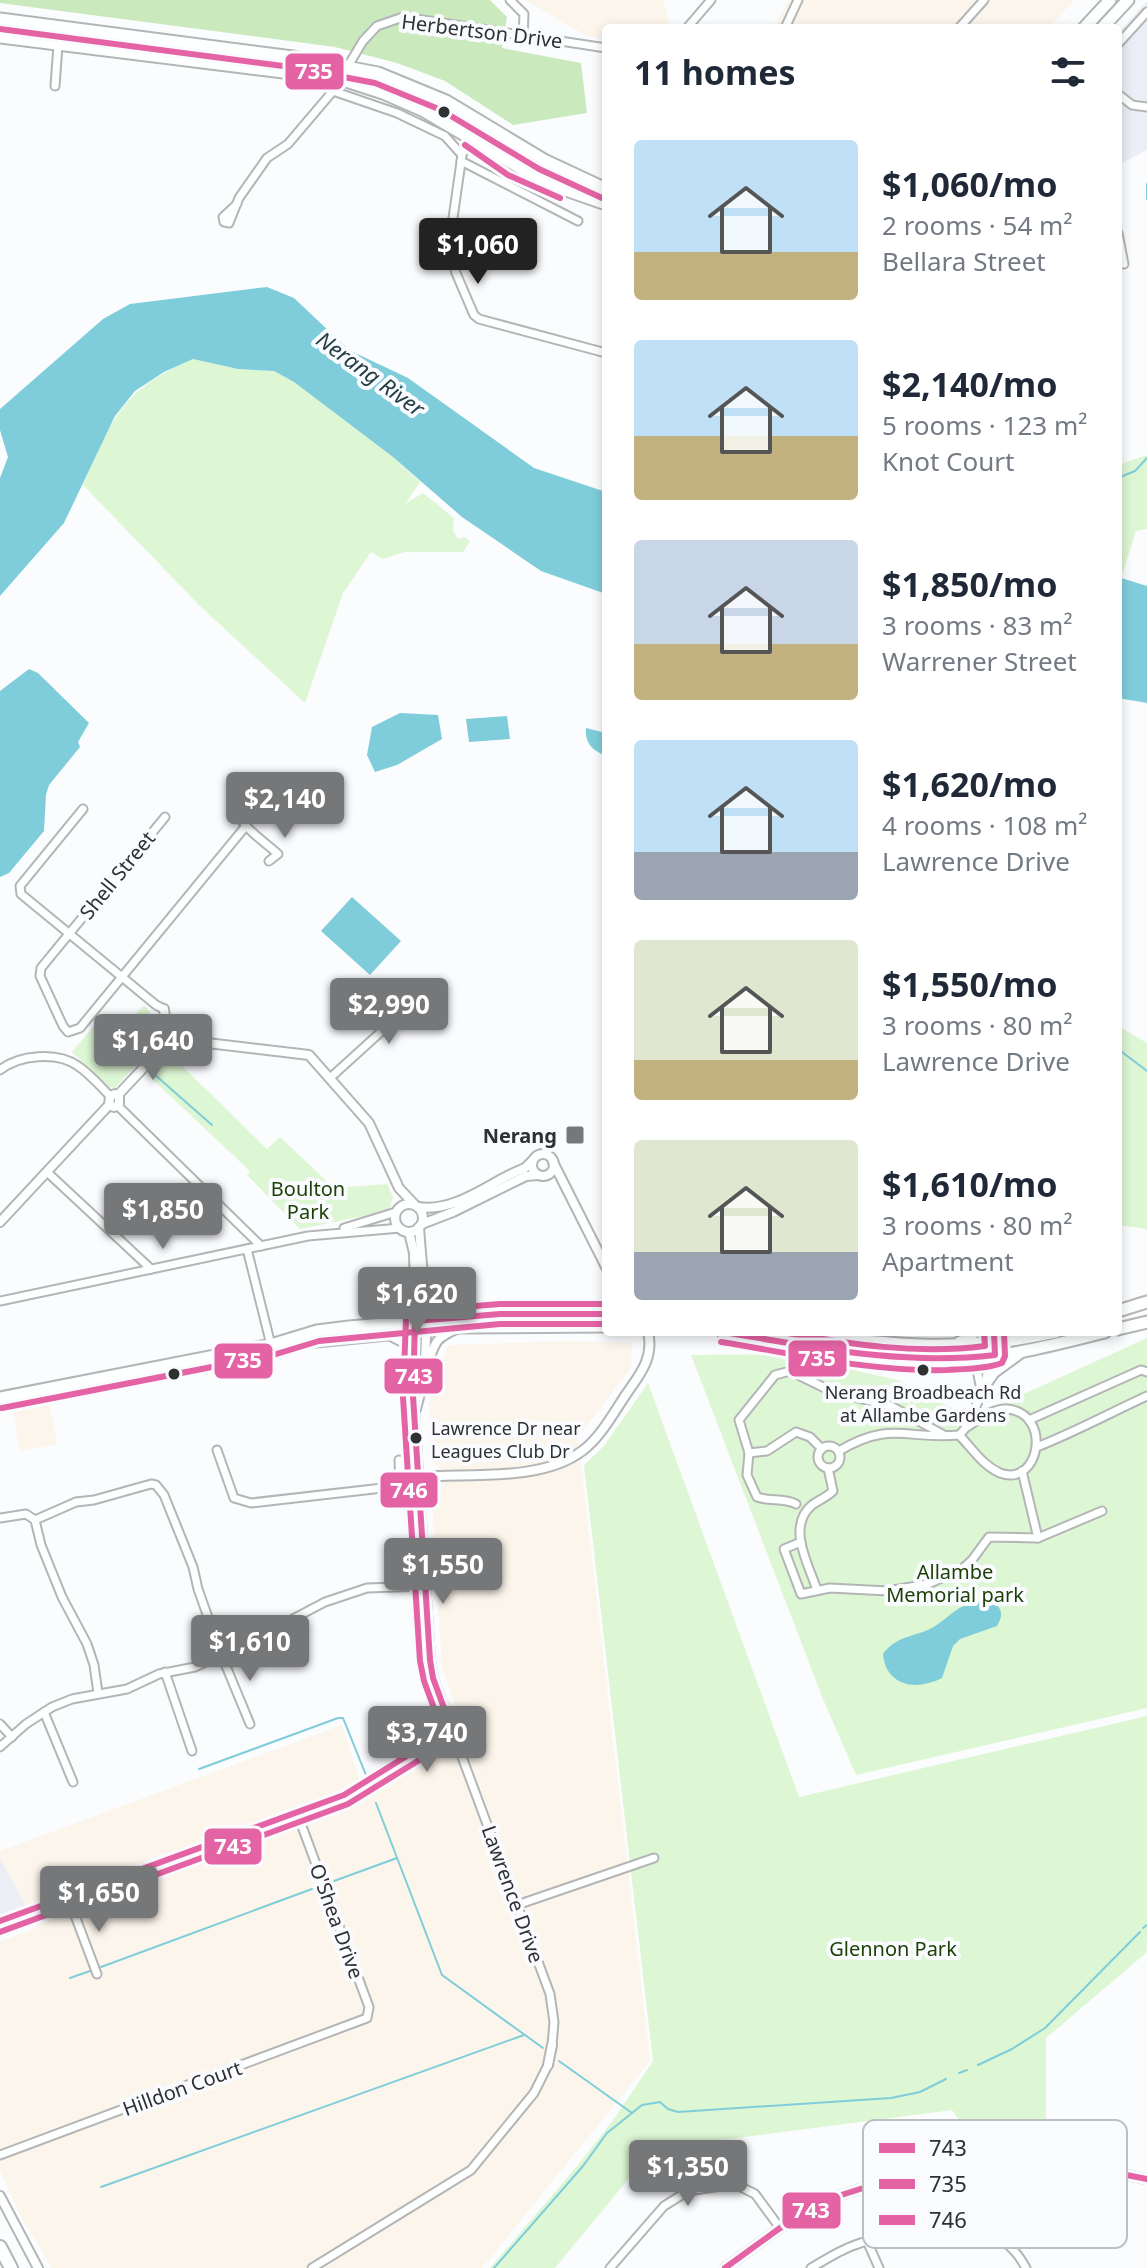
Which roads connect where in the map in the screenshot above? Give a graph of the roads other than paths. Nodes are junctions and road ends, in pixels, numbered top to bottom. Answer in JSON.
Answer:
{"nodes":[{"id":1,"x":510,"y":0,"type":"edge"},
{"id":2,"x":711,"y":0,"type":"edge"},
{"id":3,"x":798,"y":0,"type":"edge"},
{"id":4,"x":984,"y":0,"type":"edge"},
{"id":5,"x":1110,"y":0,"type":"edge"},
{"id":6,"x":1128,"y":0,"type":"edge"},
{"id":7,"x":1147,"y":12,"type":"edge"},
{"id":8,"x":0,"y":19,"type":"edge"},
{"id":9,"x":690,"y":24,"type":"edge"},
{"id":10,"x":787,"y":24,"type":"edge"},
{"id":11,"x":963,"y":24,"type":"edge"},
{"id":12,"x":1088,"y":24,"type":"edge"},
{"id":13,"x":1106,"y":24,"type":"edge"},
{"id":14,"x":523,"y":36,"type":"junction"},
{"id":15,"x":0,"y":37,"type":"edge"},
{"id":16,"x":1122,"y":40,"type":"edge"},
{"id":17,"x":58,"y":45,"type":"junction"},
{"id":18,"x":602,"y":47,"type":"edge"},
{"id":19,"x":350,"y":66,"type":"junction"},
{"id":20,"x":340,"y":79,"type":"junction"},
{"id":21,"x":55,"y":86,"type":"dead end"},
{"id":22,"x":333,"y":91,"type":"junction"},
{"id":23,"x":1122,"y":97,"type":"edge"},
{"id":24,"x":1147,"y":107,"type":"edge"},
{"id":25,"x":469,"y":136,"type":"junction"},
{"id":26,"x":461,"y":158,"type":"junction"},
{"id":27,"x":602,"y":187,"type":"edge"},
{"id":28,"x":602,"y":203,"type":"edge"},
{"id":29,"x":237,"y":204,"type":"dead end"},
{"id":30,"x":578,"y":221,"type":"dead end"},
{"id":31,"x":1122,"y":254,"type":"edge"},
{"id":32,"x":1124,"y":264,"type":"dead end"},
{"id":33,"x":602,"y":352,"type":"edge"},
{"id":34,"x":83,"y":809,"type":"dead end"},
{"id":35,"x":165,"y":817,"type":"dead end"},
{"id":36,"x":240,"y":817,"type":"dead end"},
{"id":37,"x":245,"y":827,"type":"junction"},
{"id":38,"x":269,"y":861,"type":"dead end"},
{"id":39,"x":69,"y":934,"type":"junction"},
{"id":40,"x":122,"y":977,"type":"junction"},
{"id":41,"x":432,"y":996,"type":"dead end"},
{"id":42,"x":164,"y":1009,"type":"joint"},
{"id":43,"x":168,"y":1043,"type":"junction"},
{"id":44,"x":0,"y":1070,"type":"edge"},
{"id":45,"x":330,"y":1078,"type":"junction"},
{"id":46,"x":114,"y":1100,"type":"junction"},
{"id":47,"x":533,"y":1160,"type":"junction"},
{"id":48,"x":553,"y":1162,"type":"junction"},
{"id":49,"x":47,"y":1172,"type":"junction"},
{"id":50,"x":541,"y":1175,"type":"junction"},
{"id":51,"x":508,"y":1184,"type":"junction"},
{"id":52,"x":488,"y":1186,"type":"junction"},
{"id":53,"x":399,"y":1188,"type":"junction"},
{"id":54,"x":566,"y":1191,"type":"junction"},
{"id":55,"x":416,"y":1206,"type":"junction"},
{"id":56,"x":398,"y":1210,"type":"junction"},
{"id":57,"x":0,"y":1222,"type":"edge"},
{"id":58,"x":421,"y":1226,"type":"junction"},
{"id":59,"x":400,"y":1228,"type":"junction"},
{"id":60,"x":331,"y":1232,"type":"junction"},
{"id":61,"x":409,"y":1232,"type":"junction"},
{"id":62,"x":261,"y":1246,"type":"junction"},
{"id":63,"x":247,"y":1249,"type":"junction"},
{"id":64,"x":602,"y":1259,"type":"edge"},
{"id":65,"x":151,"y":1269,"type":"junction"},
{"id":66,"x":0,"y":1301,"type":"edge"},
{"id":67,"x":1147,"y":1302,"type":"edge"},
{"id":68,"x":1122,"y":1310,"type":"edge"},
{"id":69,"x":602,"y":1314,"type":"edge"},
{"id":70,"x":1147,"y":1322,"type":"edge"},
{"id":71,"x":420,"y":1325,"type":"junction"},
{"id":72,"x":602,"y":1326,"type":"edge"},
{"id":73,"x":460,"y":1327,"type":"junction"},
{"id":74,"x":1122,"y":1328,"type":"edge"},
{"id":75,"x":387,"y":1334,"type":"junction"},
{"id":76,"x":648,"y":1336,"type":"edge"},
{"id":77,"x":747,"y":1336,"type":"edge"},
{"id":78,"x":830,"y":1336,"type":"edge"},
{"id":79,"x":970,"y":1336,"type":"edge"},
{"id":80,"x":1010,"y":1336,"type":"edge"},
{"id":81,"x":1039,"y":1336,"type":"edge"},
{"id":82,"x":1088,"y":1336,"type":"edge"},
{"id":83,"x":1017,"y":1341,"type":"junction"},
{"id":84,"x":991,"y":1344,"type":"edge"},
{"id":85,"x":271,"y":1345,"type":"junction"},
{"id":86,"x":894,"y":1345,"type":"junction"},
{"id":87,"x":1036,"y":1348,"type":"junction"},
{"id":88,"x":963,"y":1359,"type":"junction"},
{"id":89,"x":420,"y":1368,"type":"junction"},
{"id":90,"x":1147,"y":1372,"type":"edge"},
{"id":91,"x":993,"y":1376,"type":"junction"},
{"id":92,"x":979,"y":1395,"type":"junction"},
{"id":93,"x":1147,"y":1396,"type":"edge"},
{"id":94,"x":0,"y":1398,"type":"edge"},
{"id":95,"x":1029,"y":1420,"type":"junction"},
{"id":96,"x":967,"y":1427,"type":"junction"},
{"id":97,"x":944,"y":1435,"type":"junction"},
{"id":98,"x":959,"y":1435,"type":"junction"},
{"id":99,"x":1037,"y":1447,"type":"junction"},
{"id":100,"x":822,"y":1449,"type":"junction"},
{"id":101,"x":217,"y":1450,"type":"dead end"},
{"id":102,"x":839,"y":1451,"type":"junction"},
{"id":103,"x":749,"y":1453,"type":"junction"},
{"id":104,"x":399,"y":1460,"type":"dead end"},
{"id":105,"x":828,"y":1468,"type":"junction"},
{"id":106,"x":1022,"y":1471,"type":"junction"},
{"id":107,"x":419,"y":1477,"type":"junction"},
{"id":108,"x":796,"y":1504,"type":"dead end"},
{"id":109,"x":1102,"y":1511,"type":"dead end"},
{"id":110,"x":0,"y":1518,"type":"edge"},
{"id":111,"x":35,"y":1520,"type":"junction"},
{"id":112,"x":1038,"y":1538,"type":"junction"},
{"id":113,"x":801,"y":1542,"type":"junction"},
{"id":114,"x":425,"y":1586,"type":"junction"},
{"id":115,"x":817,"y":1590,"type":"junction"},
{"id":116,"x":221,"y":1654,"type":"junction"},
{"id":117,"x":165,"y":1672,"type":"junction"},
{"id":118,"x":98,"y":1693,"type":"junction"},
{"id":119,"x":44,"y":1712,"type":"junction"},
{"id":120,"x":0,"y":1724,"type":"edge"},
{"id":121,"x":250,"y":1724,"type":"dead end"},
{"id":122,"x":12,"y":1737,"type":"junction"},
{"id":123,"x":455,"y":1738,"type":"junction"},
{"id":124,"x":0,"y":1747,"type":"edge"},
{"id":125,"x":192,"y":1751,"type":"dead end"},
{"id":126,"x":73,"y":1782,"type":"dead end"},
{"id":127,"x":300,"y":1821,"type":"junction"},
{"id":128,"x":650,"y":1858,"type":"dead end"},
{"id":129,"x":71,"y":1905,"type":"junction"},
{"id":130,"x":517,"y":1905,"type":"junction"},
{"id":131,"x":0,"y":1932,"type":"edge"},
{"id":132,"x":97,"y":1974,"type":"dead end"},
{"id":133,"x":364,"y":2020,"type":"joint"},
{"id":134,"x":552,"y":2045,"type":"joint"},
{"id":135,"x":548,"y":2065,"type":"joint"},
{"id":136,"x":0,"y":2155,"type":"edge"},
{"id":137,"x":1127,"y":2175,"type":"edge"},
{"id":138,"x":1147,"y":2179,"type":"edge"},
{"id":139,"x":863,"y":2188,"type":"edge"},
{"id":140,"x":0,"y":2196,"type":"edge"},
{"id":141,"x":780,"y":2228,"type":"junction"},
{"id":142,"x":863,"y":2242,"type":"edge"},
{"id":143,"x":0,"y":2247,"type":"edge"},
{"id":144,"x":870,"y":2248,"type":"edge"},
{"id":145,"x":1011,"y":2248,"type":"edge"},
{"id":146,"x":11,"y":2268,"type":"edge"},
{"id":147,"x":38,"y":2268,"type":"edge"},
{"id":148,"x":312,"y":2268,"type":"edge"},
{"id":149,"x":610,"y":2268,"type":"edge"},
{"id":150,"x":725,"y":2268,"type":"edge"},
{"id":151,"x":811,"y":2268,"type":"edge"},
{"id":152,"x":879,"y":2268,"type":"edge"},
{"id":153,"x":1026,"y":2268,"type":"edge"}],
"edges":[{"from":1,"to":14,"type":"street"},
{"from":2,"to":9,"type":"street"},
{"from":3,"to":10,"type":"street"},
{"from":4,"to":11,"type":"street"},
{"from":5,"to":12,"type":"main road"},
{"from":6,"to":13,"type":"main road"},
{"from":7,"to":16,"type":"street"},
{"from":8,"to":19,"type":"main road"},
{"from":14,"to":18,"type":"street","name":"Herbertson Drive"},
{"from":14,"to":19,"type":"street","name":"Herbertson Drive"},
{"from":15,"to":17,"type":"main road"},
{"from":17,"to":20,"type":"main road"},
{"from":17,"to":21,"type":"street"},
{"from":19,"to":20,"type":"street","name":"Herbertson Drive"},
{"from":19,"to":27,"type":"main road"},
{"from":20,"to":22,"type":"street","name":"Herbertson Drive"},
{"from":20,"to":25,"type":"main road"},
{"from":22,"to":26,"type":"street"},
{"from":22,"to":29,"type":"street","name":"Herbertson Drive"},
{"from":23,"to":24,"type":"street"},
{"from":25,"to":26,"type":"street"},
{"from":25,"to":28,"type":"main road"},
{"from":26,"to":30,"type":"street"},
{"from":26,"to":33,"type":"street"},
{"from":31,"to":32,"type":"street"},
{"from":34,"to":39,"type":"street"},
{"from":35,"to":39,"type":"street","name":"Shell Street"},
{"from":36,"to":37,"type":"street"},
{"from":37,"to":38,"type":"street"},
{"from":37,"to":40,"type":"street"},
{"from":39,"to":40,"type":"street"},
{"from":39,"to":40,"type":"street","name":"Shell Street"},
{"from":40,"to":42,"type":"street"},
{"from":41,"to":45,"type":"street"},
{"from":42,"to":43,"type":"street"},
{"from":43,"to":45,"type":"street"},
{"from":43,"to":46,"type":"street"},
{"from":44,"to":46,"type":"street"},
{"from":45,"to":53,"type":"street"},
{"from":46,"to":49,"type":"street"},
{"from":46,"to":62,"type":"street"},
{"from":47,"to":48,"type":"street"},
{"from":47,"to":50,"type":"street"},
{"from":47,"to":52,"type":"street"},
{"from":48,"to":50,"type":"street"},
{"from":48,"to":54,"type":"street"},
{"from":49,"to":57,"type":"street"},
{"from":49,"to":65,"type":"street"},
{"from":50,"to":51,"type":"street"},
{"from":50,"to":54,"type":"street"},
{"from":51,"to":52,"type":"street"},
{"from":51,"to":58,"type":"street"},
{"from":52,"to":55,"type":"street"},
{"from":53,"to":55,"type":"street"},
{"from":53,"to":56,"type":"street"},
{"from":54,"to":64,"type":"street"},
{"from":55,"to":56,"type":"street"},
{"from":55,"to":58,"type":"street"},
{"from":56,"to":59,"type":"street"},
{"from":56,"to":60,"type":"street"},
{"from":58,"to":61,"type":"street"},
{"from":58,"to":71,"type":"street"},
{"from":59,"to":60,"type":"street"},
{"from":59,"to":61,"type":"street"},
{"from":60,"to":62,"type":"street"},
{"from":61,"to":71,"type":"street"},
{"from":62,"to":63,"type":"street"},
{"from":63,"to":65,"type":"street"},
{"from":63,"to":85,"type":"street"},
{"from":65,"to":66,"type":"street"},
{"from":67,"to":68,"type":"main road"},
{"from":69,"to":71,"type":"main road"},
{"from":70,"to":74,"type":"main road"},
{"from":71,"to":73,"type":"main road"},
{"from":71,"to":75,"type":"main road"},
{"from":71,"to":85,"type":"main road"},
{"from":71,"to":89,"type":"street","name":"Lawrence Drive"},
{"from":72,"to":73,"type":"main road"},
{"from":73,"to":89,"type":"street"},
{"from":75,"to":85,"type":"main road"},
{"from":75,"to":89,"type":"street"},
{"from":76,"to":107,"type":"street"},
{"from":77,"to":88,"type":"main road"},
{"from":78,"to":86,"type":"main road"},
{"from":79,"to":86,"type":"street"},
{"from":80,"to":83,"type":"street"},
{"from":81,"to":83,"type":"main road"},
{"from":82,"to":87,"type":"main road"},
{"from":83,"to":84,"type":"main road"},
{"from":84,"to":86,"type":"main road"},
{"from":84,"to":87,"type":"main road"},
{"from":84,"to":88,"type":"main road"},
{"from":84,"to":91,"type":"street"},
{"from":84,"to":92,"type":"street"},
{"from":85,"to":94,"type":"main road"},
{"from":87,"to":91,"type":"street"},
{"from":88,"to":92,"type":"street"},
{"from":89,"to":107,"type":"street","name":"Lawrence Drive"},
{"from":90,"to":95,"type":"street"},
{"from":91,"to":92,"type":"street"},
{"from":92,"to":96,"type":"street"},
{"from":93,"to":99,"type":"street"},
{"from":95,"to":96,"type":"street"},
{"from":95,"to":99,"type":"street"},
{"from":96,"to":98,"type":"street"},
{"from":97,"to":98,"type":"street"},
{"from":97,"to":102,"type":"street"},
{"from":97,"to":103,"type":"street"},
{"from":98,"to":106,"type":"street"},
{"from":99,"to":106,"type":"street"},
{"from":100,"to":102,"type":"street"},
{"from":100,"to":103,"type":"street"},
{"from":100,"to":105,"type":"street"},
{"from":101,"to":104,"type":"street"},
{"from":102,"to":105,"type":"street"},
{"from":103,"to":108,"type":"street"},
{"from":105,"to":113,"type":"street"},
{"from":106,"to":112,"type":"street"},
{"from":107,"to":114,"type":"street","name":"Lawrence Drive"},
{"from":109,"to":112,"type":"street"},
{"from":110,"to":111,"type":"street"},
{"from":111,"to":116,"type":"street"},
{"from":111,"to":118,"type":"street"},
{"from":112,"to":115,"type":"street"},
{"from":113,"to":115,"type":"street"},
{"from":113,"to":115,"type":"street"},
{"from":114,"to":116,"type":"street"},
{"from":114,"to":123,"type":"street","name":"Lawrence Drive"},
{"from":116,"to":117,"type":"street"},
{"from":116,"to":121,"type":"street"},
{"from":117,"to":118,"type":"street"},
{"from":117,"to":125,"type":"street"},
{"from":118,"to":119,"type":"street"},
{"from":119,"to":122,"type":"street"},
{"from":119,"to":126,"type":"street"},
{"from":120,"to":122,"type":"street"},
{"from":122,"to":124,"type":"street"},
{"from":123,"to":127,"type":"street"},
{"from":123,"to":130,"type":"street","name":"Lawrence Drive"},
{"from":127,"to":129,"type":"street"},
{"from":127,"to":133,"type":"street","name":"O'Shea Drive"},
{"from":128,"to":130,"type":"street"},
{"from":129,"to":131,"type":"street"},
{"from":129,"to":132,"type":"street"},
{"from":130,"to":134,"type":"street","name":"Lawrence Drive"},
{"from":133,"to":136,"type":"street","name":"Hilldon Court"},
{"from":134,"to":135,"type":"street","name":"Lawrence Drive"},
{"from":135,"to":148,"type":"street","name":"Lawrence Drive"},
{"from":137,"to":138,"type":"street"},
{"from":139,"to":141,"type":"street"},
{"from":140,"to":147,"type":"street"},
{"from":141,"to":149,"type":"street"},
{"from":141,"to":150,"type":"street"},
{"from":142,"to":151,"type":"street"},
{"from":143,"to":146,"type":"highway"},
{"from":144,"to":152,"type":"street"},
{"from":145,"to":153,"type":"street"}]}
